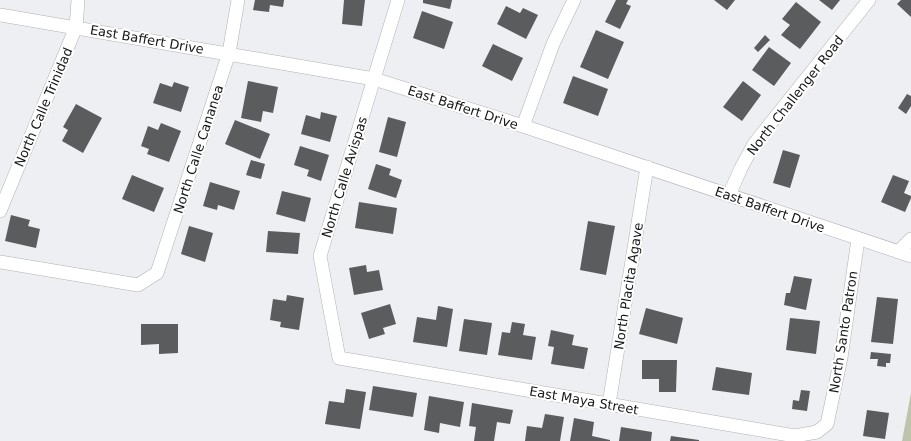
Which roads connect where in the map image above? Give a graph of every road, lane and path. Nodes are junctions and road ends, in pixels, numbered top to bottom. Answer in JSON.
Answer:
{"nodes":[{"id":1,"x":78,"y":0,"type":"edge"},
{"id":2,"x":238,"y":0,"type":"edge"},
{"id":3,"x":398,"y":0,"type":"edge"},
{"id":4,"x":574,"y":0,"type":"edge"},
{"id":5,"x":869,"y":0,"type":"edge"},
{"id":6,"x":0,"y":15,"type":"edge"},
{"id":7,"x":76,"y":27,"type":"junction"},
{"id":8,"x":229,"y":53,"type":"junction"},
{"id":9,"x":374,"y":79,"type":"junction"},
{"id":10,"x":523,"y":126,"type":"junction"},
{"id":11,"x":647,"y":167,"type":"junction"},
{"id":12,"x":729,"y":195,"type":"junction"},
{"id":13,"x":0,"y":211,"type":"edge"},
{"id":14,"x":858,"y":239,"type":"junction"},
{"id":15,"x":911,"y":239,"type":"edge"},
{"id":16,"x":898,"y":252,"type":"junction"},
{"id":17,"x":911,"y":256,"type":"edge"},
{"id":18,"x":0,"y":262,"type":"edge"},
{"id":19,"x":339,"y":358,"type":"joint"},
{"id":20,"x":609,"y":404,"type":"junction"},
{"id":21,"x":827,"y":424,"type":"joint"}],
"edges":[{"from":1,"to":7,"type":"street","name":"North Calle Trinidad"},
{"from":2,"to":8,"type":"street","name":"North Calle Cananea"},
{"from":3,"to":9,"type":"street","name":"North Calle Avispas"},
{"from":4,"to":10,"type":"street"},
{"from":5,"to":12,"type":"street","name":"North Challenger Road"},
{"from":6,"to":7,"type":"street","name":"East Baffert Drive"},
{"from":7,"to":8,"type":"street","name":"East Baffert Drive"},
{"from":7,"to":13,"type":"street","name":"North Calle Trinidad"},
{"from":8,"to":9,"type":"street","name":"East Baffert Drive"},
{"from":8,"to":18,"type":"street","name":"North Calle Cananea"},
{"from":9,"to":10,"type":"street","name":"East Baffert Drive"},
{"from":9,"to":19,"type":"street","name":"North Calle Avispas"},
{"from":10,"to":11,"type":"street","name":"East Baffert Drive"},
{"from":11,"to":12,"type":"street","name":"East Baffert Drive"},
{"from":11,"to":20,"type":"street","name":"North Placita Agave"},
{"from":12,"to":14,"type":"street","name":"East Baffert Drive"},
{"from":14,"to":16,"type":"street","name":"East Baffert Drive"},
{"from":14,"to":21,"type":"street","name":"North Santo Patron"},
{"from":15,"to":16,"type":"street"},
{"from":16,"to":17,"type":"street","name":"East Baffert Drive"},
{"from":19,"to":20,"type":"street","name":"East Maya Street"},
{"from":20,"to":21,"type":"street","name":"East Maya Street"}]}
